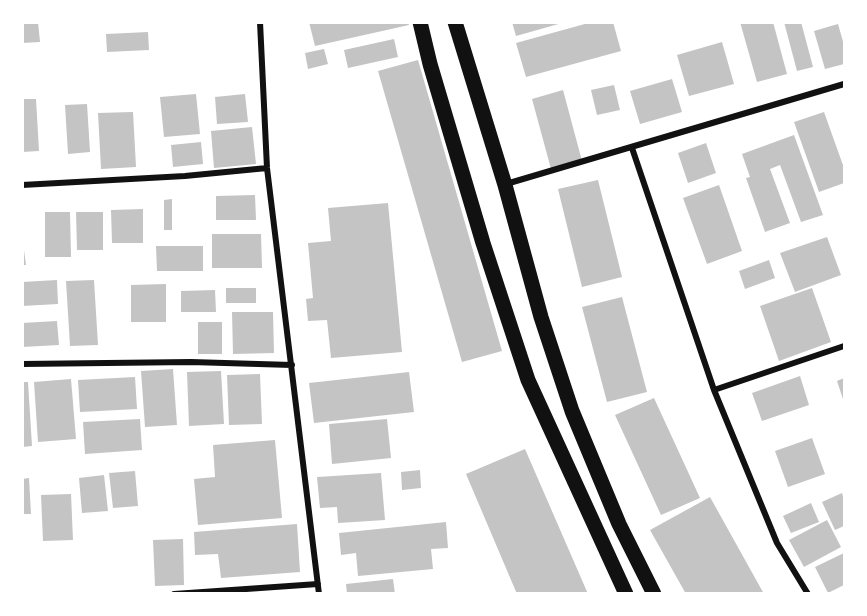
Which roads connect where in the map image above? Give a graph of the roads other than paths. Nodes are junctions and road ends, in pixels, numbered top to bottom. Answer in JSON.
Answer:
{"nodes":[{"id":1,"x":260,"y":22,"type":"edge"},
{"id":2,"x":420,"y":22,"type":"edge"},
{"id":3,"x":455,"y":22,"type":"edge"},
{"id":4,"x":844,"y":84,"type":"edge"},
{"id":5,"x":632,"y":148,"type":"junction"},
{"id":6,"x":267,"y":168,"type":"junction"},
{"id":7,"x":22,"y":184,"type":"edge"},
{"id":8,"x":505,"y":184,"type":"junction"},
{"id":9,"x":844,"y":346,"type":"edge"},
{"id":10,"x":22,"y":364,"type":"edge"},
{"id":11,"x":292,"y":365,"type":"junction"},
{"id":12,"x":714,"y":390,"type":"junction"},
{"id":13,"x":318,"y":584,"type":"junction"},
{"id":14,"x":174,"y":594,"type":"edge"},
{"id":15,"x":319,"y":594,"type":"edge"},
{"id":16,"x":626,"y":594,"type":"edge"},
{"id":17,"x":654,"y":594,"type":"edge"},
{"id":18,"x":808,"y":594,"type":"edge"}],
"edges":[{"from":1,"to":6,"type":"street"},
{"from":2,"to":16,"type":"main road"},
{"from":3,"to":8,"type":"main road"},
{"from":4,"to":5,"type":"street"},
{"from":5,"to":8,"type":"street"},
{"from":5,"to":12,"type":"street"},
{"from":6,"to":7,"type":"street"},
{"from":6,"to":11,"type":"street"},
{"from":8,"to":17,"type":"main road"},
{"from":9,"to":12,"type":"street"},
{"from":10,"to":11,"type":"street"},
{"from":11,"to":13,"type":"street"},
{"from":12,"to":18,"type":"street"},
{"from":13,"to":14,"type":"street"},
{"from":13,"to":15,"type":"street"}]}
